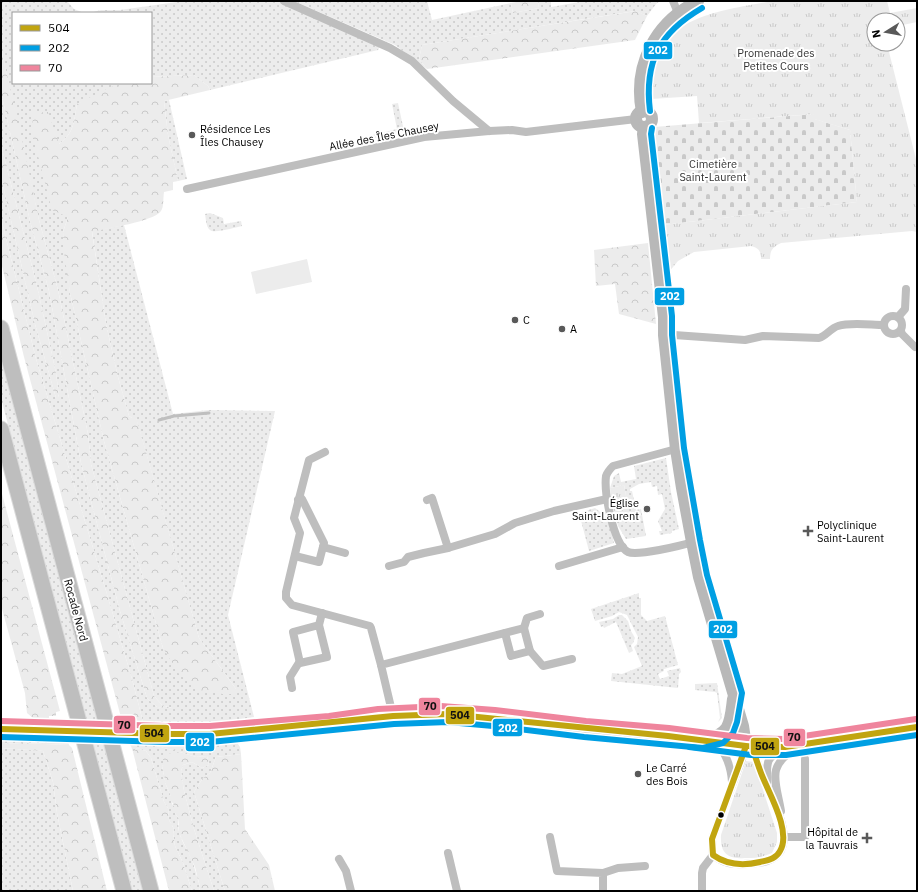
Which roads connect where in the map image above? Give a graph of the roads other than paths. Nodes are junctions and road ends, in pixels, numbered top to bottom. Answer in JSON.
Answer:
{"nodes":[{"id":1,"x":284,"y":1,"type":"edge"},
{"id":2,"x":673,"y":1,"type":"edge"},
{"id":3,"x":698,"y":1,"type":"edge"},
{"id":4,"x":678,"y":13,"type":"junction"},
{"id":5,"x":641,"y":119,"type":"junction"},
{"id":6,"x":489,"y":131,"type":"junction"},
{"id":7,"x":187,"y":189,"type":"dead end"},
{"id":8,"x":906,"y":289,"type":"dead end"},
{"id":9,"x":898,"y":318,"type":"junction"},
{"id":10,"x":884,"y":325,"type":"junction"},
{"id":11,"x":1,"y":328,"type":"edge"},
{"id":12,"x":901,"y":331,"type":"junction"},
{"id":13,"x":664,"y":335,"type":"junction"},
{"id":14,"x":914,"y":347,"type":"dead end"},
{"id":15,"x":1,"y":429,"type":"edge"},
{"id":16,"x":676,"y":449,"type":"junction"},
{"id":17,"x":325,"y":452,"type":"dead end"},
{"id":18,"x":607,"y":499,"type":"junction"},
{"id":19,"x":298,"y":500,"type":"junction"},
{"id":20,"x":427,"y":500,"type":"dead end"},
{"id":21,"x":692,"y":542,"type":"junction"},
{"id":22,"x":323,"y":547,"type":"junction"},
{"id":23,"x":623,"y":547,"type":"junction"},
{"id":24,"x":448,"y":548,"type":"junction"},
{"id":25,"x":345,"y":553,"type":"dead end"},
{"id":26,"x":295,"y":556,"type":"junction"},
{"id":27,"x":389,"y":566,"type":"dead end"},
{"id":28,"x":559,"y":566,"type":"dead end"},
{"id":29,"x":322,"y":613,"type":"junction"},
{"id":30,"x":540,"y":614,"type":"dead end"},
{"id":31,"x":319,"y":625,"type":"junction"},
{"id":32,"x":524,"y":628,"type":"junction"},
{"id":33,"x":505,"y":633,"type":"junction"},
{"id":34,"x":530,"y":652,"type":"junction"},
{"id":35,"x":572,"y":659,"type":"dead end"},
{"id":36,"x":300,"y":661,"type":"junction"},
{"id":37,"x":381,"y":665,"type":"junction"},
{"id":38,"x":292,"y":688,"type":"dead end"},
{"id":39,"x":734,"y":694,"type":"junction"},
{"id":40,"x":102,"y":706,"type":"junction"},
{"id":41,"x":393,"y":716,"type":"junction"},
{"id":42,"x":917,"y":726,"type":"edge"},
{"id":43,"x":1,"y":728,"type":"edge"},
{"id":44,"x":704,"y":740,"type":"junction"},
{"id":45,"x":718,"y":742,"type":"junction"},
{"id":46,"x":805,"y":744,"type":"junction"},
{"id":47,"x":749,"y":746,"type":"junction"},
{"id":48,"x":785,"y":747,"type":"junction"},
{"id":49,"x":806,"y":759,"type":"dead end"},
{"id":50,"x":92,"y":771,"type":"junction"},
{"id":51,"x":732,"y":784,"type":"junction"},
{"id":52,"x":767,"y":785,"type":"junction"},
{"id":53,"x":782,"y":822,"type":"junction"},
{"id":54,"x":550,"y":837,"type":"dead end"},
{"id":55,"x":784,"y":837,"type":"junction"},
{"id":56,"x":448,"y":853,"type":"dead end"},
{"id":57,"x":713,"y":855,"type":"junction"},
{"id":58,"x":339,"y":859,"type":"dead end"},
{"id":59,"x":645,"y":866,"type":"dead end"},
{"id":60,"x":603,"y":873,"type":"junction"},
{"id":61,"x":118,"y":891,"type":"edge"},
{"id":62,"x":124,"y":891,"type":"edge"},
{"id":63,"x":151,"y":891,"type":"edge"},
{"id":64,"x":158,"y":891,"type":"edge"},
{"id":65,"x":351,"y":891,"type":"edge"},
{"id":66,"x":457,"y":891,"type":"edge"},
{"id":67,"x":602,"y":891,"type":"edge"},
{"id":68,"x":702,"y":891,"type":"edge"}],
"edges":[{"from":1,"to":6,"type":"street"},
{"from":2,"to":4,"type":"street"},
{"from":3,"to":4,"type":"street"},
{"from":4,"to":5,"type":"street"},
{"from":5,"to":6,"type":"street","name":"Allée des Îles Chausey"},
{"from":5,"to":13,"type":"street"},
{"from":6,"to":7,"type":"street","name":"Allée des Îles Chausey"},
{"from":8,"to":9,"type":"street"},
{"from":9,"to":10,"type":"street"},
{"from":9,"to":12,"type":"street"},
{"from":10,"to":12,"type":"street"},
{"from":10,"to":13,"type":"street"},
{"from":11,"to":40,"type":"highway","name":"Rocade Nord"},
{"from":12,"to":14,"type":"street"},
{"from":13,"to":16,"type":"street"},
{"from":15,"to":50,"type":"highway"},
{"from":16,"to":18,"type":"street"},
{"from":16,"to":21,"type":"street"},
{"from":17,"to":19,"type":"street"},
{"from":18,"to":23,"type":"street"},
{"from":18,"to":24,"type":"street"},
{"from":19,"to":22,"type":"street"},
{"from":19,"to":26,"type":"street"},
{"from":20,"to":24,"type":"street"},
{"from":21,"to":23,"type":"street"},
{"from":21,"to":39,"type":"street"},
{"from":22,"to":25,"type":"street"},
{"from":22,"to":26,"type":"street"},
{"from":23,"to":28,"type":"street"},
{"from":24,"to":27,"type":"street"},
{"from":26,"to":29,"type":"street"},
{"from":29,"to":31,"type":"street"},
{"from":29,"to":37,"type":"street"},
{"from":30,"to":32,"type":"street"},
{"from":31,"to":36,"type":"street"},
{"from":31,"to":36,"type":"street"},
{"from":32,"to":33,"type":"street"},
{"from":32,"to":34,"type":"street"},
{"from":33,"to":34,"type":"street"},
{"from":33,"to":37,"type":"street"},
{"from":34,"to":35,"type":"street"},
{"from":36,"to":38,"type":"street"},
{"from":37,"to":41,"type":"street"},
{"from":39,"to":44,"type":"street"},
{"from":39,"to":47,"type":"street"},
{"from":40,"to":63,"type":"highway","name":"Rocade Nord"},
{"from":40,"to":64,"type":"highway"},
{"from":41,"to":43,"type":"main road","bridge":true},
{"from":41,"to":44,"type":"main road"},
{"from":42,"to":46,"type":"main road"},
{"from":44,"to":45,"type":"main road"},
{"from":45,"to":47,"type":"main road"},
{"from":45,"to":51,"type":"street"},
{"from":46,"to":48,"type":"main road"},
{"from":46,"to":53,"type":"street"},
{"from":47,"to":48,"type":"main road"},
{"from":47,"to":51,"type":"street"},
{"from":47,"to":52,"type":"street"},
{"from":48,"to":52,"type":"street"},
{"from":49,"to":55,"type":"street"},
{"from":50,"to":61,"type":"highway"},
{"from":50,"to":62,"type":"highway"},
{"from":51,"to":57,"type":"street"},
{"from":52,"to":53,"type":"street"},
{"from":53,"to":55,"type":"street"},
{"from":54,"to":60,"type":"street"},
{"from":55,"to":57,"type":"street"},
{"from":56,"to":66,"type":"street"},
{"from":57,"to":68,"type":"street"},
{"from":58,"to":65,"type":"street"},
{"from":59,"to":60,"type":"street"},
{"from":60,"to":67,"type":"street"}]}
